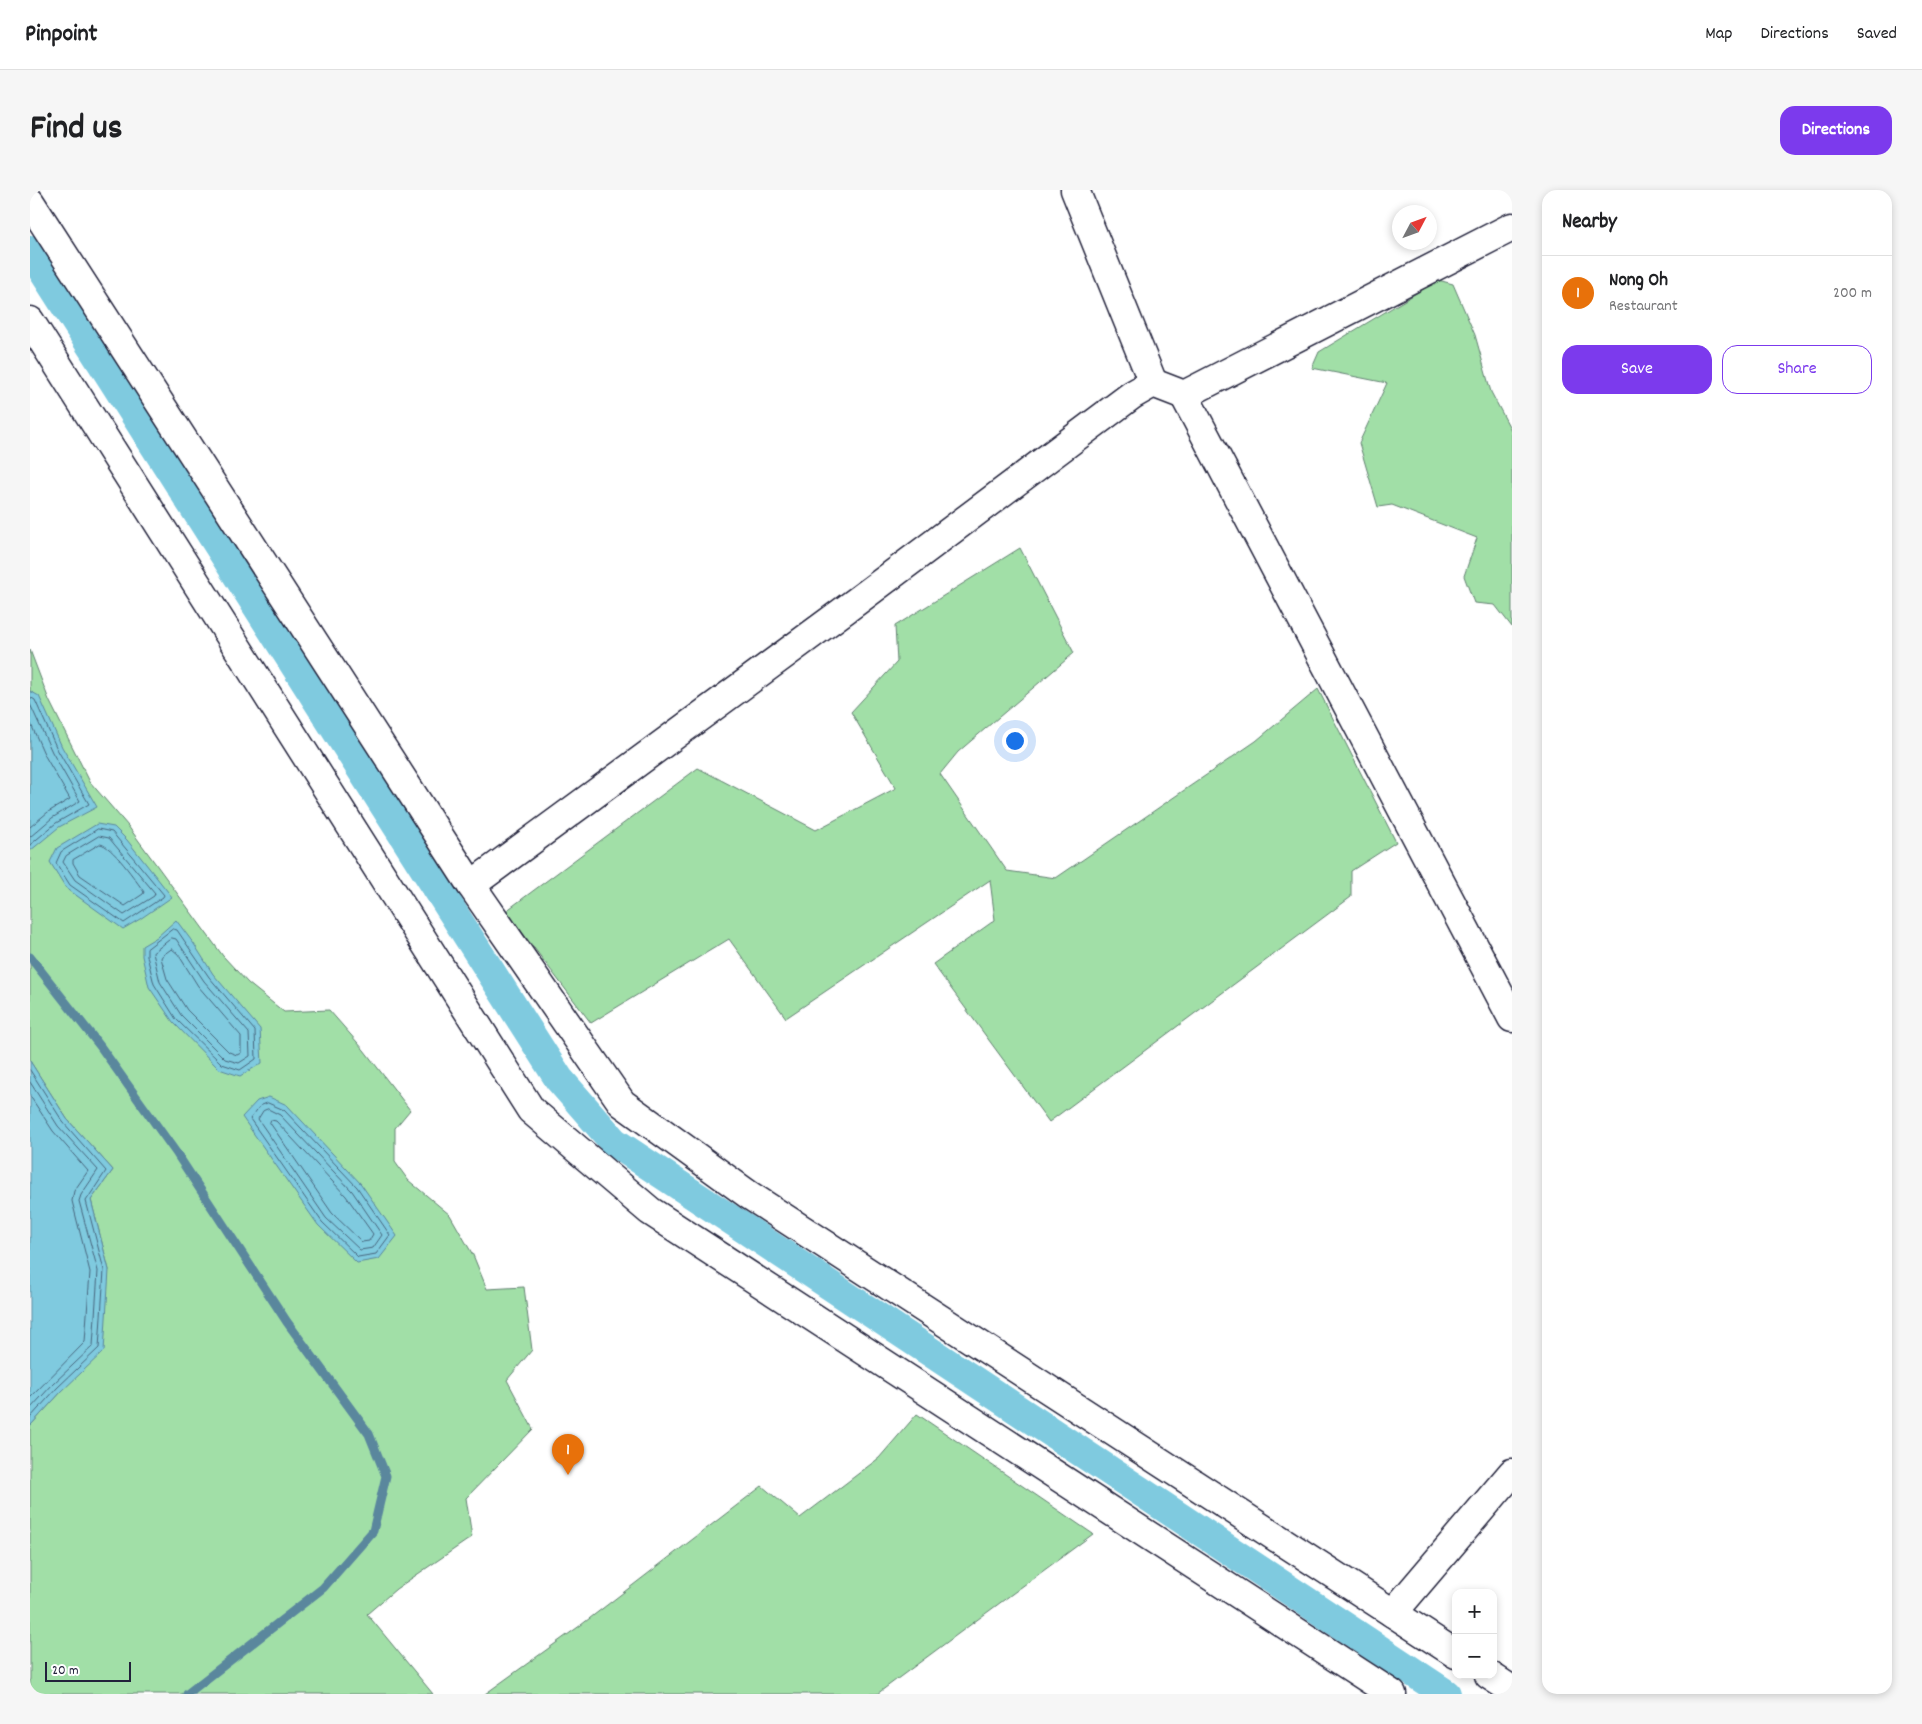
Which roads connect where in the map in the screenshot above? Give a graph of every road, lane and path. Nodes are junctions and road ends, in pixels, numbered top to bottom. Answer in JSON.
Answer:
{"nodes":[{"id":1,"x":1075,"y":190,"type":"edge"},
{"id":2,"x":30,"y":202,"type":"edge"},
{"id":3,"x":1509,"y":238,"type":"edge"},
{"id":4,"x":30,"y":321,"type":"edge"},
{"id":5,"x":1153,"y":383,"type":"junction"},
{"id":6,"x":1184,"y":395,"type":"junction"},
{"id":7,"x":471,"y":885,"type":"junction"},
{"id":8,"x":1512,"y":1018,"type":"edge"},
{"id":9,"x":1512,"y":1473,"type":"edge"},
{"id":10,"x":1393,"y":1613,"type":"junction"},
{"id":11,"x":1452,"y":1651,"type":"edge"},
{"id":12,"x":1495,"y":1679,"type":"edge"},
{"id":13,"x":1512,"y":1690,"type":"edge"},
{"id":14,"x":1392,"y":1694,"type":"edge"}],
"edges":[{"from":1,"to":5,"type":"street"},
{"from":2,"to":7,"type":"street"},
{"from":3,"to":6,"type":"street"},
{"from":4,"to":14,"type":"street"},
{"from":5,"to":6,"type":"street"},
{"from":5,"to":7,"type":"street"},
{"from":6,"to":8,"type":"street"},
{"from":7,"to":10,"type":"street"},
{"from":9,"to":10,"type":"street"},
{"from":10,"to":11,"type":"street"},
{"from":12,"to":13,"type":"street"}]}
